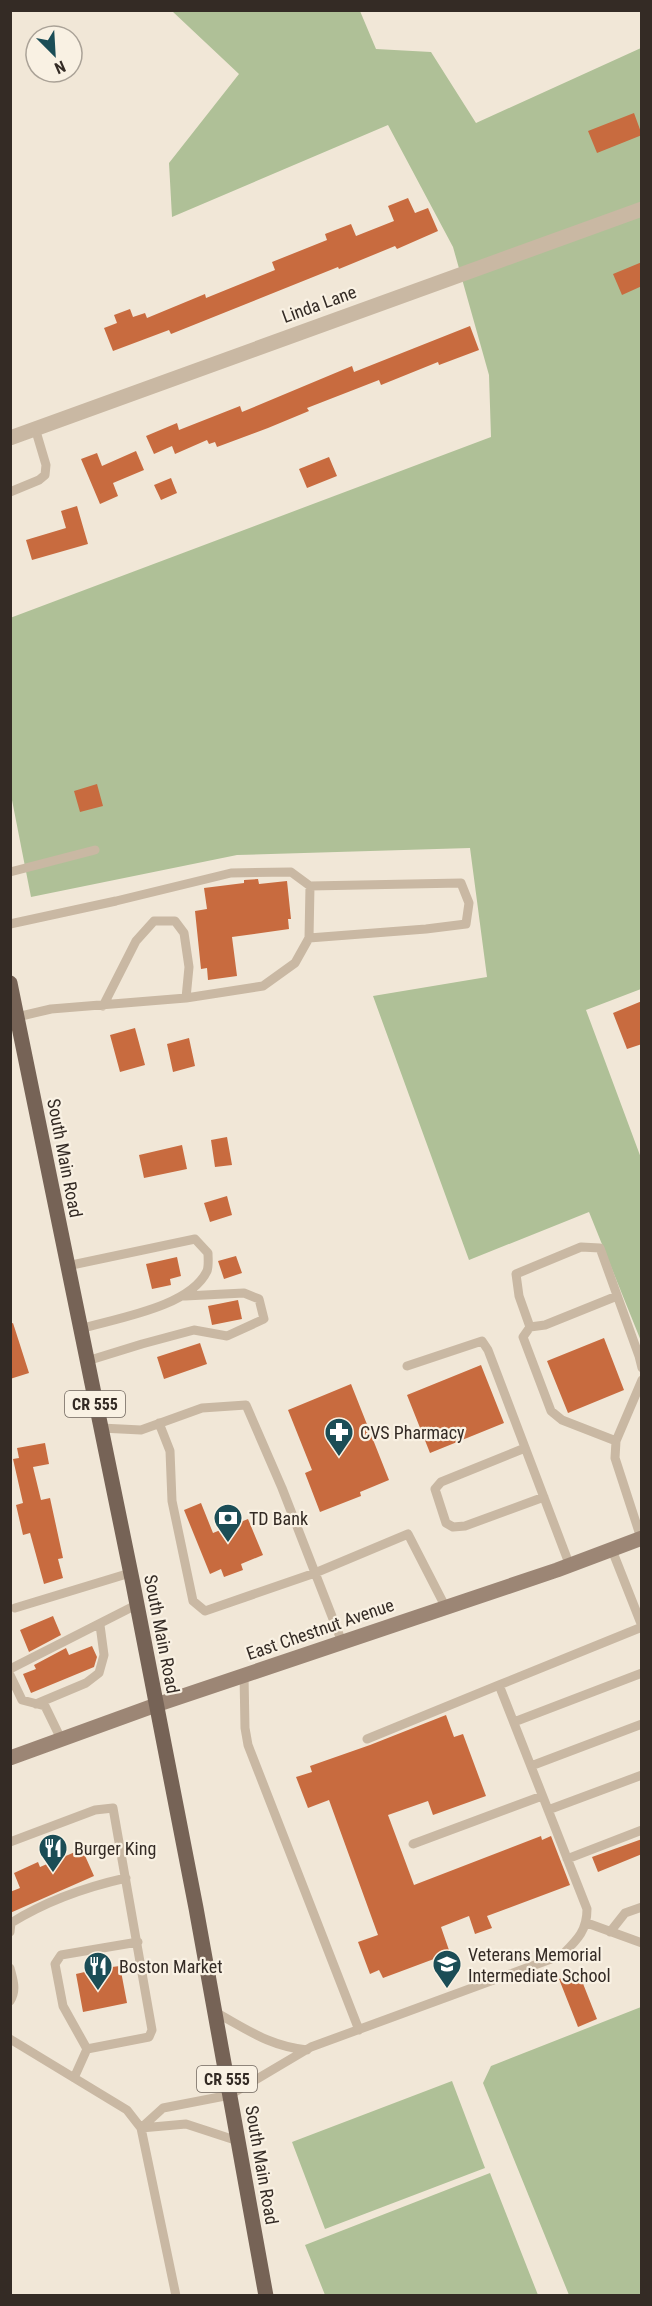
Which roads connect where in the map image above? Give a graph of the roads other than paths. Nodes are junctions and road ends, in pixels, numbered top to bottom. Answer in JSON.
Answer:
{"nodes":[{"id":1,"x":642,"y":209,"type":"edge"},
{"id":2,"x":35,"y":428,"type":"junction"},
{"id":3,"x":10,"y":438,"type":"edge"},
{"id":4,"x":10,"y":492,"type":"edge"},
{"id":5,"x":95,"y":850,"type":"dead end"},
{"id":6,"x":10,"y":872,"type":"edge"},
{"id":7,"x":310,"y":886,"type":"junction"},
{"id":8,"x":10,"y":924,"type":"edge"},
{"id":9,"x":309,"y":938,"type":"junction"},
{"id":10,"x":10,"y":983,"type":"edge"},
{"id":11,"x":186,"y":998,"type":"junction"},
{"id":12,"x":103,"y":1006,"type":"junction"},
{"id":13,"x":17,"y":1017,"type":"junction"},
{"id":14,"x":16,"y":1039,"type":"edge"},
{"id":15,"x":67,"y":1266,"type":"junction"},
{"id":16,"x":184,"y":1296,"type":"junction"},
{"id":17,"x":617,"y":1296,"type":"junction"},
{"id":18,"x":530,"y":1327,"type":"junction"},
{"id":19,"x":80,"y":1329,"type":"junction"},
{"id":20,"x":87,"y":1362,"type":"junction"},
{"id":21,"x":407,"y":1366,"type":"dead end"},
{"id":22,"x":642,"y":1368,"type":"edge"},
{"id":23,"x":642,"y":1380,"type":"edge"},
{"id":24,"x":159,"y":1423,"type":"junction"},
{"id":25,"x":100,"y":1428,"type":"junction"},
{"id":26,"x":616,"y":1441,"type":"junction"},
{"id":27,"x":525,"y":1448,"type":"junction"},
{"id":28,"x":544,"y":1497,"type":"junction"},
{"id":29,"x":641,"y":1538,"type":"edge"},
{"id":30,"x":612,"y":1550,"type":"junction"},
{"id":31,"x":570,"y":1566,"type":"junction"},
{"id":32,"x":130,"y":1573,"type":"junction"},
{"id":33,"x":315,"y":1573,"type":"junction"},
{"id":34,"x":136,"y":1605,"type":"junction"},
{"id":35,"x":15,"y":1608,"type":"dead end"},
{"id":36,"x":446,"y":1608,"type":"junction"},
{"id":37,"x":100,"y":1625,"type":"junction"},
{"id":38,"x":642,"y":1626,"type":"edge"},
{"id":39,"x":342,"y":1642,"type":"junction"},
{"id":40,"x":10,"y":1669,"type":"edge"},
{"id":41,"x":642,"y":1673,"type":"edge"},
{"id":42,"x":244,"y":1675,"type":"junction"},
{"id":43,"x":10,"y":1676,"type":"edge"},
{"id":44,"x":499,"y":1685,"type":"junction"},
{"id":45,"x":36,"y":1704,"type":"junction"},
{"id":46,"x":156,"y":1705,"type":"junction"},
{"id":47,"x":514,"y":1722,"type":"junction"},
{"id":48,"x":642,"y":1724,"type":"edge"},
{"id":49,"x":367,"y":1738,"type":"dead end"},
{"id":50,"x":61,"y":1739,"type":"junction"},
{"id":51,"x":10,"y":1758,"type":"edge"},
{"id":52,"x":531,"y":1766,"type":"junction"},
{"id":53,"x":642,"y":1775,"type":"edge"},
{"id":54,"x":542,"y":1796,"type":"junction"},
{"id":55,"x":548,"y":1810,"type":"junction"},
{"id":56,"x":642,"y":1830,"type":"edge"},
{"id":57,"x":10,"y":1842,"type":"edge"},
{"id":58,"x":413,"y":1844,"type":"dead end"},
{"id":59,"x":567,"y":1858,"type":"junction"},
{"id":60,"x":126,"y":1878,"type":"junction"},
{"id":61,"x":642,"y":1907,"type":"edge"},
{"id":62,"x":587,"y":1923,"type":"junction"},
{"id":63,"x":10,"y":1932,"type":"edge"},
{"id":64,"x":610,"y":1932,"type":"junction"},
{"id":65,"x":138,"y":1942,"type":"junction"},
{"id":66,"x":642,"y":1943,"type":"edge"},
{"id":67,"x":10,"y":1968,"type":"edge"},
{"id":68,"x":10,"y":2001,"type":"edge"},
{"id":69,"x":215,"y":2012,"type":"junction"},
{"id":70,"x":358,"y":2030,"type":"junction"},
{"id":71,"x":10,"y":2039,"type":"edge"},
{"id":72,"x":87,"y":2049,"type":"junction"},
{"id":73,"x":307,"y":2050,"type":"junction"},
{"id":74,"x":74,"y":2078,"type":"junction"},
{"id":75,"x":230,"y":2095,"type":"junction"},
{"id":76,"x":141,"y":2128,"type":"junction"},
{"id":77,"x":238,"y":2141,"type":"junction"},
{"id":78,"x":176,"y":2295,"type":"edge"},
{"id":79,"x":266,"y":2295,"type":"edge"}],
"edges":[{"from":1,"to":2,"type":"street","name":"Linda Lane"},
{"from":2,"to":3,"type":"street","name":"Linda Lane"},
{"from":2,"to":4,"type":"lane"},
{"from":5,"to":6,"type":"lane"},
{"from":7,"to":8,"type":"lane"},
{"from":7,"to":9,"type":"lane"},
{"from":7,"to":9,"type":"lane"},
{"from":9,"to":11,"type":"lane"},
{"from":10,"to":13,"type":"main road","name":"South Main Road","number":"CR 555"},
{"from":11,"to":12,"type":"lane"},
{"from":11,"to":12,"type":"lane"},
{"from":12,"to":13,"type":"lane"},
{"from":13,"to":14,"type":"main road","name":"South Main Road","number":"CR 555"},
{"from":14,"to":15,"type":"main road","name":"South Main Road","number":"CR 555"},
{"from":15,"to":16,"type":"lane"},
{"from":15,"to":19,"type":"main road","name":"South Main Road","number":"CR 555"},
{"from":16,"to":19,"type":"lane"},
{"from":16,"to":20,"type":"lane"},
{"from":17,"to":18,"type":"lane"},
{"from":17,"to":18,"type":"lane"},
{"from":17,"to":22,"type":"lane"},
{"from":18,"to":26,"type":"lane"},
{"from":19,"to":20,"type":"main road","name":"South Main Road","number":"CR 555"},
{"from":20,"to":25,"type":"main road","name":"South Main Road","number":"CR 555"},
{"from":21,"to":27,"type":"lane"},
{"from":23,"to":26,"type":"lane"},
{"from":24,"to":25,"type":"lane"},
{"from":24,"to":33,"type":"lane"},
{"from":24,"to":33,"type":"lane"},
{"from":25,"to":32,"type":"main road","name":"South Main Road","number":"CR 555"},
{"from":26,"to":29,"type":"lane"},
{"from":27,"to":28,"type":"lane"},
{"from":27,"to":28,"type":"lane"},
{"from":28,"to":31,"type":"lane"},
{"from":29,"to":30,"type":"street","name":"East Chestnut Avenue"},
{"from":30,"to":31,"type":"street","name":"East Chestnut Avenue"},
{"from":30,"to":38,"type":"lane"},
{"from":31,"to":36,"type":"street","name":"East Chestnut Avenue"},
{"from":32,"to":34,"type":"main road","name":"South Main Road","number":"CR 555"},
{"from":32,"to":35,"type":"lane"},
{"from":33,"to":36,"type":"lane"},
{"from":33,"to":39,"type":"lane"},
{"from":34,"to":37,"type":"lane"},
{"from":34,"to":46,"type":"main road","name":"South Main Road","number":"CR 555"},
{"from":36,"to":39,"type":"street","name":"East Chestnut Avenue"},
{"from":37,"to":40,"type":"lane"},
{"from":37,"to":45,"type":"lane"},
{"from":38,"to":44,"type":"lane"},
{"from":39,"to":42,"type":"street","name":"East Chestnut Avenue"},
{"from":41,"to":47,"type":"lane"},
{"from":42,"to":46,"type":"street","name":"East Chestnut Avenue"},
{"from":42,"to":70,"type":"lane"},
{"from":43,"to":45,"type":"lane"},
{"from":44,"to":47,"type":"lane"},
{"from":44,"to":49,"type":"lane"},
{"from":45,"to":50,"type":"lane"},
{"from":46,"to":50,"type":"street","name":"East Chestnut Avenue"},
{"from":46,"to":69,"type":"main road","name":"South Main Road","number":"CR 555"},
{"from":47,"to":52,"type":"lane"},
{"from":48,"to":52,"type":"lane"},
{"from":50,"to":51,"type":"street","name":"East Chestnut Avenue"},
{"from":52,"to":54,"type":"lane"},
{"from":53,"to":55,"type":"lane"},
{"from":54,"to":55,"type":"lane"},
{"from":54,"to":58,"type":"lane"},
{"from":55,"to":59,"type":"lane"},
{"from":56,"to":59,"type":"lane"},
{"from":57,"to":60,"type":"lane"},
{"from":59,"to":62,"type":"lane"},
{"from":60,"to":63,"type":"lane"},
{"from":60,"to":65,"type":"lane"},
{"from":61,"to":64,"type":"lane"},
{"from":62,"to":64,"type":"lane"},
{"from":62,"to":70,"type":"lane"},
{"from":64,"to":66,"type":"lane"},
{"from":65,"to":72,"type":"lane"},
{"from":65,"to":72,"type":"lane"},
{"from":67,"to":68,"type":"lane"},
{"from":69,"to":73,"type":"lane"},
{"from":69,"to":75,"type":"main road","name":"South Main Road","number":"CR 555"},
{"from":70,"to":73,"type":"lane"},
{"from":71,"to":74,"type":"lane"},
{"from":72,"to":74,"type":"lane"},
{"from":73,"to":75,"type":"lane"},
{"from":74,"to":76,"type":"lane"},
{"from":75,"to":76,"type":"lane"},
{"from":75,"to":77,"type":"main road","name":"South Main Road","number":"CR 555"},
{"from":76,"to":77,"type":"lane"},
{"from":76,"to":78,"type":"lane"},
{"from":77,"to":79,"type":"main road","name":"South Main Road","number":"CR 555"}]}
